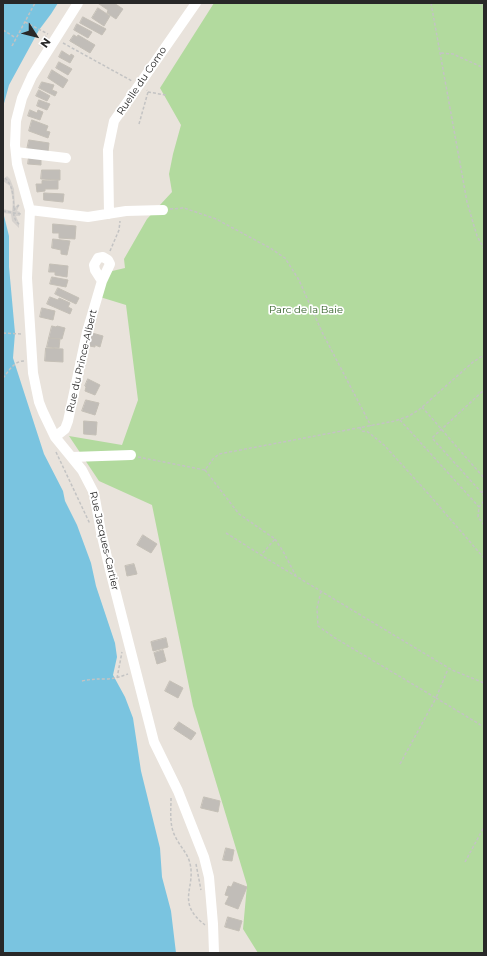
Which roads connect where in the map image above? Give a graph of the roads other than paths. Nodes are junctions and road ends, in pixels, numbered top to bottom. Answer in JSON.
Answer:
{"nodes":[{"id":1,"x":78,"y":3,"type":"edge"},
{"id":2,"x":196,"y":3,"type":"edge"},
{"id":3,"x":16,"y":152,"type":"junction"},
{"id":4,"x":66,"y":158,"type":"dead end"},
{"id":5,"x":163,"y":210,"type":"road end"},
{"id":6,"x":26,"y":212,"type":"junction"},
{"id":7,"x":114,"y":213,"type":"junction"},
{"id":8,"x":106,"y":258,"type":"road end"},
{"id":9,"x":55,"y":436,"type":"junction"},
{"id":10,"x":131,"y":455,"type":"road end"},
{"id":11,"x":72,"y":457,"type":"junction"},
{"id":12,"x":214,"y":953,"type":"edge"}],
"edges":[{"from":1,"to":3,"type":"street","name":"Rue Jacques-Cartier"},
{"from":2,"to":7,"type":"street","name":"Ruelle du Como"},
{"from":3,"to":4,"type":"street"},
{"from":3,"to":6,"type":"street","name":"Rue Jacques-Cartier"},
{"from":5,"to":7,"type":"street"},
{"from":6,"to":7,"type":"street"},
{"from":6,"to":9,"type":"street","name":"Rue Jacques-Cartier"},
{"from":8,"to":9,"type":"street","name":"Rue du Prince-Albert"},
{"from":9,"to":11,"type":"street","name":"Rue Jacques-Cartier"},
{"from":10,"to":11,"type":"street"},
{"from":11,"to":12,"type":"street","name":"Rue Jacques-Cartier"}]}
